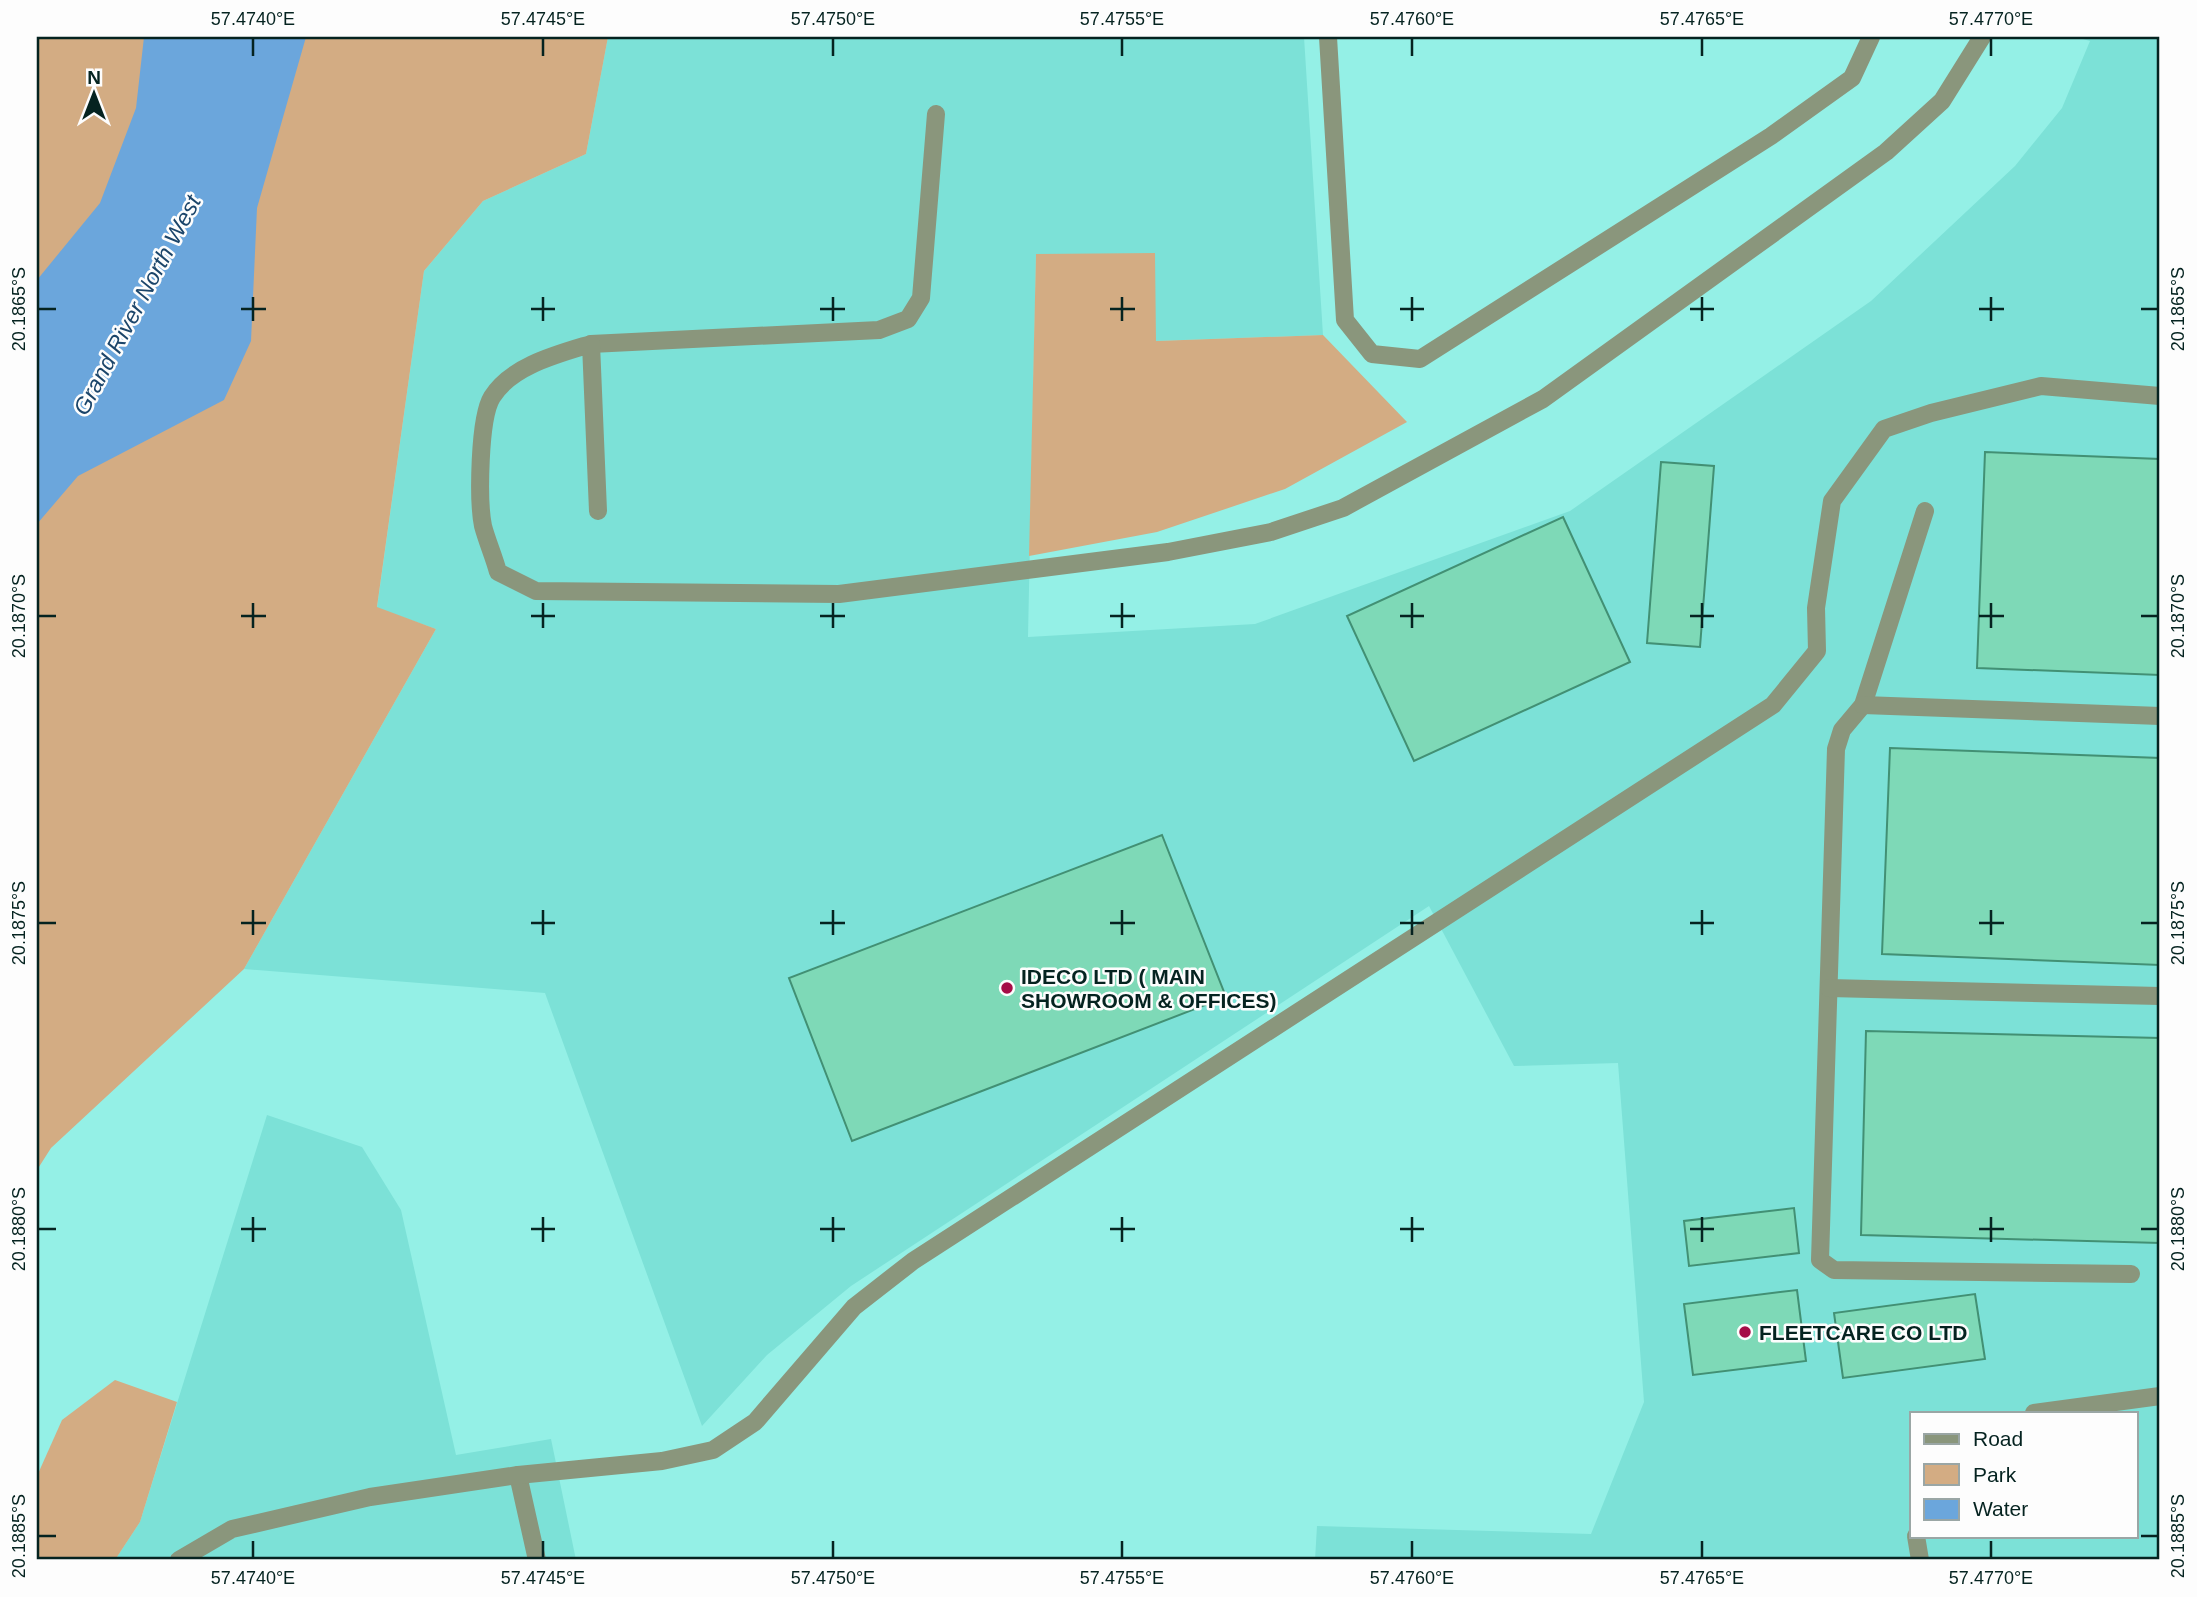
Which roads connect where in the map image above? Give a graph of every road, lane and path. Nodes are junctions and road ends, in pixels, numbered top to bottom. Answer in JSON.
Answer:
{"nodes":[{"id":1,"x":1328,"y":37,"type":"edge"},
{"id":2,"x":1871,"y":37,"type":"edge"},
{"id":3,"x":1982,"y":37,"type":"edge"},
{"id":4,"x":936,"y":114,"type":"dead end"},
{"id":5,"x":591,"y":344,"type":"junction"},
{"id":6,"x":2160,"y":396,"type":"edge"},
{"id":7,"x":598,"y":511,"type":"dead end"},
{"id":8,"x":1925,"y":511,"type":"dead end"},
{"id":9,"x":1863,"y":705,"type":"junction"},
{"id":10,"x":2160,"y":716,"type":"edge"},
{"id":11,"x":1829,"y":988,"type":"junction"},
{"id":12,"x":2160,"y":996,"type":"edge"},
{"id":13,"x":2131,"y":1273,"type":"dead end"},
{"id":14,"x":2160,"y":1396,"type":"edge"},
{"id":15,"x":2041,"y":1412,"type":"edge"},
{"id":16,"x":518,"y":1475,"type":"junction"},
{"id":17,"x":1916,"y":1538,"type":"edge"},
{"id":18,"x":178,"y":1560,"type":"edge"},
{"id":19,"x":537,"y":1560,"type":"edge"},
{"id":20,"x":1920,"y":1560,"type":"edge"}],
"edges":[{"from":1,"to":2,"type":"street"},
{"from":3,"to":5,"type":"street"},
{"from":4,"to":5,"type":"street"},
{"from":5,"to":7,"type":"street"},
{"from":6,"to":16,"type":"street"},
{"from":8,"to":9,"type":"street"},
{"from":9,"to":10,"type":"street"},
{"from":9,"to":11,"type":"street"},
{"from":11,"to":12,"type":"street"},
{"from":11,"to":13,"type":"street"},
{"from":14,"to":15,"type":"street"},
{"from":16,"to":18,"type":"street"},
{"from":16,"to":19,"type":"street"},
{"from":17,"to":20,"type":"street"}]}
